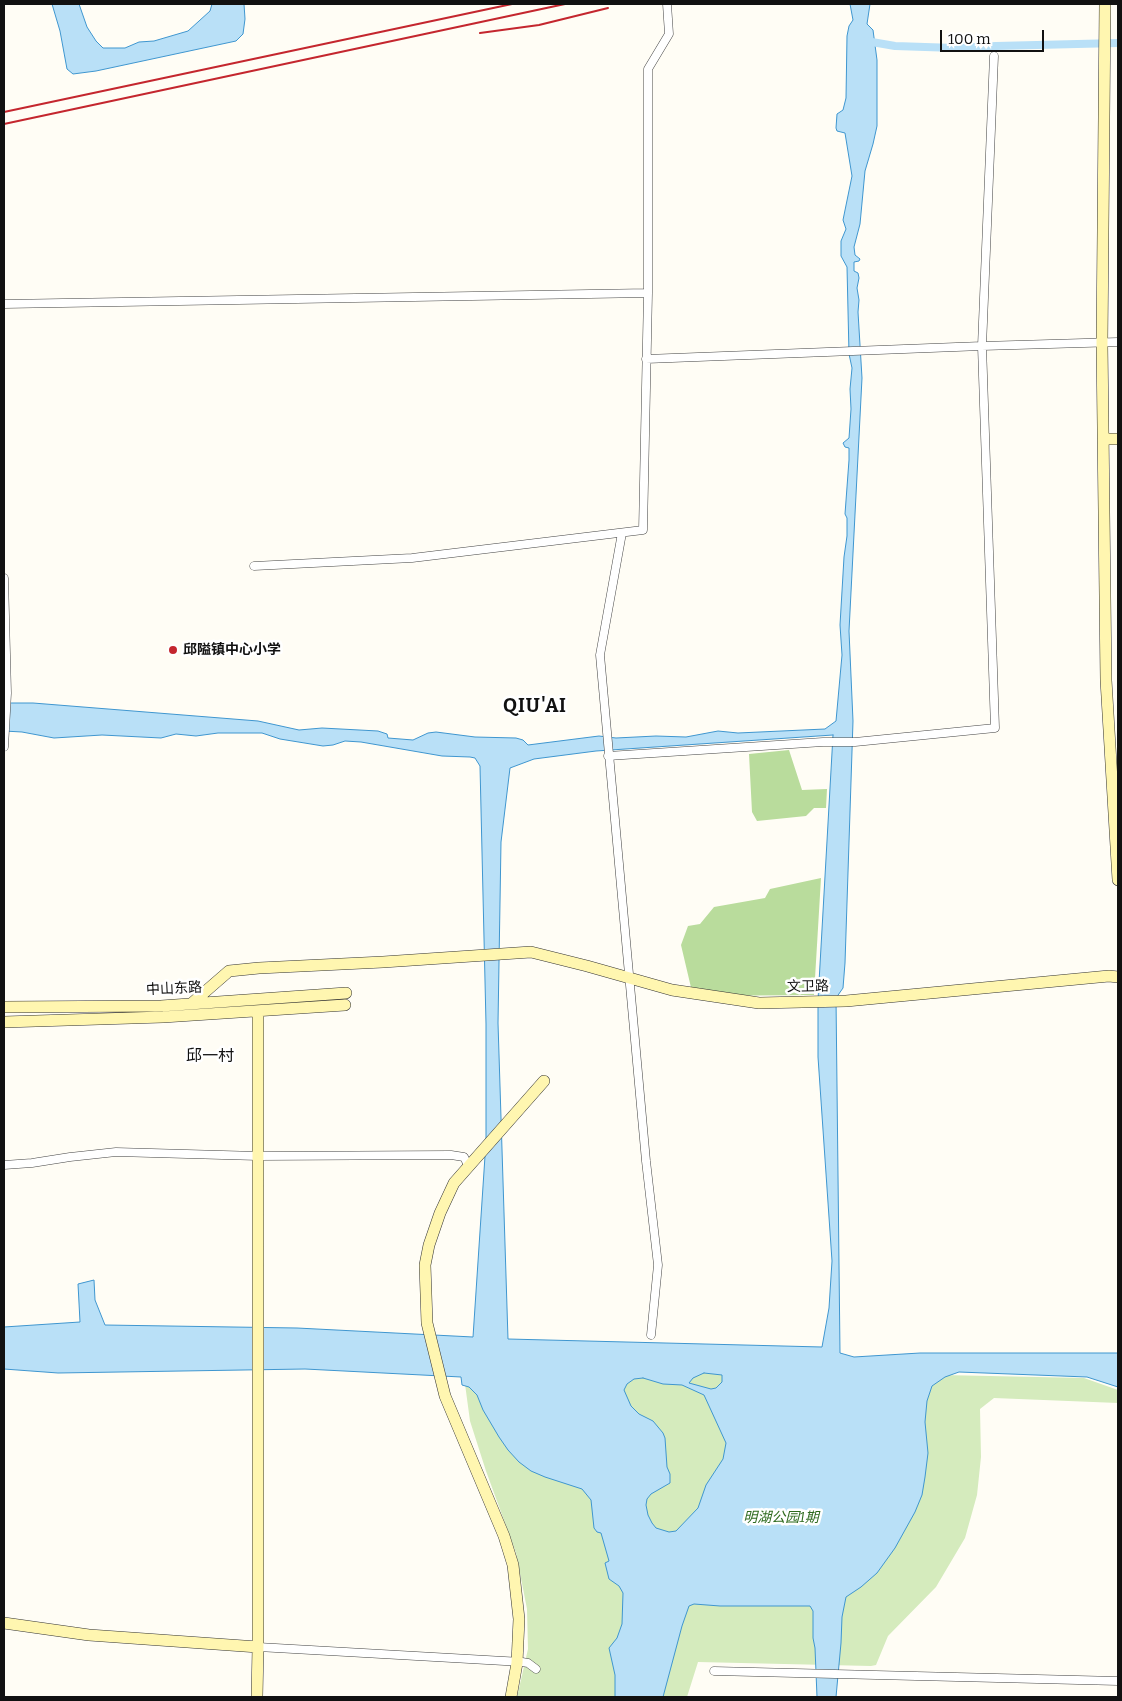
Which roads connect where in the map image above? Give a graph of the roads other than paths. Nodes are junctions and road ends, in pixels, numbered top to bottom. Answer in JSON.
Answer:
{"nodes":[{"id":1,"x":667,"y":4,"type":"edge"},
{"id":2,"x":1105,"y":4,"type":"edge"},
{"id":3,"x":994,"y":56,"type":"dead end"},
{"id":4,"x":648,"y":294,"type":"junction"},
{"id":5,"x":4,"y":304,"type":"edge"},
{"id":6,"x":1118,"y":342,"type":"edge"},
{"id":7,"x":1102,"y":343,"type":"junction"},
{"id":8,"x":982,"y":346,"type":"junction"},
{"id":9,"x":646,"y":359,"type":"junction"},
{"id":10,"x":1104,"y":439,"type":"junction"},
{"id":11,"x":1118,"y":439,"type":"edge"},
{"id":12,"x":622,"y":533,"type":"junction"},
{"id":13,"x":254,"y":566,"type":"dead end"},
{"id":14,"x":4,"y":578,"type":"edge"},
{"id":15,"x":4,"y":744,"type":"edge"},
{"id":16,"x":608,"y":756,"type":"junction"},
{"id":17,"x":1118,"y":880,"type":"edge"},
{"id":18,"x":1118,"y":977,"type":"edge"},
{"id":19,"x":346,"y":993,"type":"dead end"},
{"id":20,"x":191,"y":1004,"type":"junction"},
{"id":21,"x":345,"y":1005,"type":"dead end"},
{"id":22,"x":4,"y":1007,"type":"edge"},
{"id":23,"x":258,"y":1011,"type":"junction"},
{"id":24,"x":4,"y":1022,"type":"edge"},
{"id":25,"x":544,"y":1081,"type":"dead end"},
{"id":26,"x":258,"y":1156,"type":"junction"},
{"id":27,"x":4,"y":1165,"type":"edge"},
{"id":28,"x":468,"y":1165,"type":"junction"},
{"id":29,"x":652,"y":1335,"type":"dead end"},
{"id":30,"x":4,"y":1623,"type":"edge"},
{"id":31,"x":258,"y":1647,"type":"junction"},
{"id":32,"x":517,"y":1663,"type":"junction"},
{"id":33,"x":536,"y":1669,"type":"dead end"},
{"id":34,"x":714,"y":1671,"type":"dead end"},
{"id":35,"x":1118,"y":1681,"type":"edge"},
{"id":36,"x":257,"y":1697,"type":"edge"},
{"id":37,"x":511,"y":1697,"type":"edge"}],
"edges":[{"from":1,"to":4,"type":"street"},
{"from":2,"to":7,"type":"street"},
{"from":3,"to":8,"type":"street"},
{"from":4,"to":5,"type":"street"},
{"from":4,"to":9,"type":"street"},
{"from":6,"to":7,"type":"street"},
{"from":7,"to":8,"type":"street"},
{"from":7,"to":10,"type":"street"},
{"from":8,"to":9,"type":"street"},
{"from":8,"to":16,"type":"street"},
{"from":9,"to":12,"type":"street"},
{"from":10,"to":11,"type":"street"},
{"from":10,"to":17,"type":"street"},
{"from":12,"to":13,"type":"street"},
{"from":12,"to":16,"type":"street"},
{"from":14,"to":15,"type":"street"},
{"from":16,"to":29,"type":"street"},
{"from":18,"to":20,"type":"street","name":"文卫路"},
{"from":19,"to":20,"type":"street","name":"中山东路"},
{"from":20,"to":22,"type":"street","name":"中山东路"},
{"from":21,"to":23,"type":"street","name":"中山东路"},
{"from":23,"to":24,"type":"street","name":"中山东路"},
{"from":23,"to":26,"type":"street"},
{"from":25,"to":28,"type":"street"},
{"from":26,"to":27,"type":"street"},
{"from":26,"to":28,"type":"street"},
{"from":26,"to":31,"type":"street"},
{"from":28,"to":32,"type":"street"},
{"from":30,"to":31,"type":"street"},
{"from":31,"to":32,"type":"street"},
{"from":31,"to":36,"type":"street"},
{"from":32,"to":33,"type":"street"},
{"from":32,"to":37,"type":"street"},
{"from":34,"to":35,"type":"street"}]}
